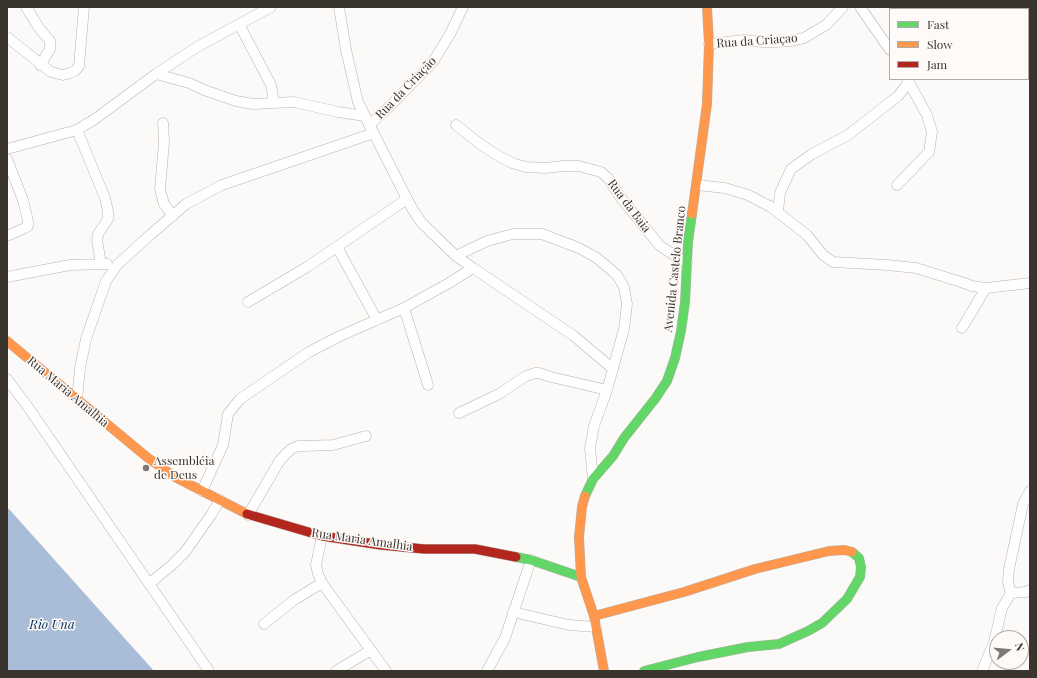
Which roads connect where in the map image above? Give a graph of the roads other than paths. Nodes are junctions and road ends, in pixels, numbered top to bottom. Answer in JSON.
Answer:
{"nodes":[{"id":1,"x":26,"y":7,"type":"edge"},
{"id":2,"x":84,"y":7,"type":"edge"},
{"id":3,"x":271,"y":7,"type":"edge"},
{"id":4,"x":339,"y":7,"type":"edge"},
{"id":5,"x":463,"y":7,"type":"edge"},
{"id":6,"x":708,"y":7,"type":"edge"},
{"id":7,"x":843,"y":7,"type":"edge"},
{"id":8,"x":860,"y":7,"type":"edge"},
{"id":9,"x":239,"y":24,"type":"junction"},
{"id":10,"x":7,"y":37,"type":"edge"},
{"id":11,"x":709,"y":44,"type":"junction"},
{"id":12,"x":889,"y":49,"type":"edge"},
{"id":13,"x":40,"y":65,"type":"junction"},
{"id":14,"x":156,"y":74,"type":"junction"},
{"id":15,"x":908,"y":81,"type":"edge"},
{"id":16,"x":274,"y":102,"type":"junction"},
{"id":17,"x":163,"y":123,"type":"dead end"},
{"id":18,"x":369,"y":125,"type":"junction"},
{"id":19,"x":456,"y":125,"type":"dead end"},
{"id":20,"x":77,"y":130,"type":"junction"},
{"id":21,"x":7,"y":149,"type":"edge"},
{"id":22,"x":7,"y":159,"type":"edge"},
{"id":23,"x":897,"y":185,"type":"dead end"},
{"id":24,"x":697,"y":186,"type":"junction"},
{"id":25,"x":407,"y":199,"type":"junction"},
{"id":26,"x":778,"y":211,"type":"junction"},
{"id":27,"x":173,"y":216,"type":"junction"},
{"id":28,"x":7,"y":236,"type":"edge"},
{"id":29,"x":337,"y":247,"type":"junction"},
{"id":30,"x":456,"y":256,"type":"junction"},
{"id":31,"x":687,"y":263,"type":"junction"},
{"id":32,"x":101,"y":264,"type":"junction"},
{"id":33,"x":117,"y":265,"type":"junction"},
{"id":34,"x":473,"y":268,"type":"junction"},
{"id":35,"x":7,"y":277,"type":"edge"},
{"id":36,"x":1030,"y":283,"type":"edge"},
{"id":37,"x":986,"y":288,"type":"junction"},
{"id":38,"x":248,"y":302,"type":"dead end"},
{"id":39,"x":404,"y":308,"type":"junction"},
{"id":40,"x":378,"y":320,"type":"junction"},
{"id":41,"x":962,"y":328,"type":"dead end"},
{"id":42,"x":7,"y":341,"type":"edge"},
{"id":43,"x":613,"y":369,"type":"junction"},
{"id":44,"x":7,"y":379,"type":"edge"},
{"id":45,"x":428,"y":385,"type":"dead end"},
{"id":46,"x":607,"y":390,"type":"junction"},
{"id":47,"x":77,"y":399,"type":"junction"},
{"id":48,"x":459,"y":413,"type":"dead end"},
{"id":49,"x":366,"y":436,"type":"dead end"},
{"id":50,"x":593,"y":478,"type":"junction"},
{"id":51,"x":202,"y":491,"type":"junction"},
{"id":52,"x":1030,"y":491,"type":"edge"},
{"id":53,"x":220,"y":500,"type":"junction"},
{"id":54,"x":248,"y":515,"type":"junction"},
{"id":55,"x":322,"y":536,"type":"junction"},
{"id":56,"x":531,"y":560,"type":"junction"},
{"id":57,"x":581,"y":577,"type":"junction"},
{"id":58,"x":322,"y":583,"type":"junction"},
{"id":59,"x":149,"y":584,"type":"junction"},
{"id":60,"x":1030,"y":590,"type":"edge"},
{"id":61,"x":1011,"y":593,"type":"junction"},
{"id":62,"x":514,"y":612,"type":"junction"},
{"id":63,"x":594,"y":616,"type":"junction"},
{"id":64,"x":264,"y":624,"type":"dead end"},
{"id":65,"x":596,"y":627,"type":"junction"},
{"id":66,"x":371,"y":650,"type":"junction"},
{"id":67,"x":208,"y":671,"type":"edge"},
{"id":68,"x":336,"y":671,"type":"edge"},
{"id":69,"x":386,"y":671,"type":"edge"},
{"id":70,"x":487,"y":671,"type":"edge"},
{"id":71,"x":604,"y":671,"type":"edge"},
{"id":72,"x":644,"y":671,"type":"edge"},
{"id":73,"x":982,"y":671,"type":"edge"}],
"edges":[{"from":1,"to":13,"type":"street"},
{"from":2,"to":13,"type":"street"},
{"from":3,"to":9,"type":"street"},
{"from":4,"to":18,"type":"street"},
{"from":5,"to":18,"type":"street","name":"Rua da Criação"},
{"from":6,"to":11,"type":"street","name":"Avenida Castelo Branco"},
{"from":7,"to":11,"type":"street","name":"Rua da Criaçao"},
{"from":8,"to":12,"type":"street"},
{"from":9,"to":14,"type":"street"},
{"from":9,"to":16,"type":"street"},
{"from":10,"to":13,"type":"street"},
{"from":11,"to":24,"type":"street","name":"Avenida Castelo Branco"},
{"from":14,"to":16,"type":"street"},
{"from":14,"to":20,"type":"street"},
{"from":15,"to":23,"type":"street"},
{"from":15,"to":26,"type":"street"},
{"from":16,"to":18,"type":"street"},
{"from":17,"to":27,"type":"street"},
{"from":18,"to":25,"type":"street"},
{"from":18,"to":27,"type":"street"},
{"from":19,"to":31,"type":"street","name":"Rua da Baia"},
{"from":20,"to":21,"type":"street"},
{"from":20,"to":32,"type":"street"},
{"from":22,"to":28,"type":"street"},
{"from":24,"to":26,"type":"street"},
{"from":24,"to":31,"type":"street","name":"Avenida Castelo Branco"},
{"from":25,"to":29,"type":"street"},
{"from":25,"to":30,"type":"street"},
{"from":26,"to":37,"type":"street"},
{"from":27,"to":33,"type":"street"},
{"from":29,"to":38,"type":"street"},
{"from":29,"to":40,"type":"street"},
{"from":30,"to":34,"type":"street"},
{"from":30,"to":43,"type":"street"},
{"from":31,"to":50,"type":"street","name":"Avenida Castelo Branco"},
{"from":32,"to":33,"type":"street"},
{"from":32,"to":35,"type":"street"},
{"from":33,"to":47,"type":"street"},
{"from":34,"to":39,"type":"street"},
{"from":34,"to":43,"type":"street"},
{"from":36,"to":37,"type":"street"},
{"from":37,"to":41,"type":"street"},
{"from":39,"to":40,"type":"street"},
{"from":39,"to":45,"type":"street"},
{"from":40,"to":51,"type":"street"},
{"from":42,"to":47,"type":"street","name":"Rua Maria Amalhia"},
{"from":43,"to":46,"type":"street"},
{"from":44,"to":59,"type":"street"},
{"from":46,"to":48,"type":"street"},
{"from":46,"to":50,"type":"street"},
{"from":47,"to":51,"type":"street","name":"Rua Maria Amalhia"},
{"from":49,"to":54,"type":"street"},
{"from":50,"to":57,"type":"street","name":"Avenida Castelo Branco"},
{"from":51,"to":53,"type":"street","name":"Rua Maria Amalhia"},
{"from":52,"to":61,"type":"street"},
{"from":53,"to":54,"type":"street","name":"Rua Maria Amalhia"},
{"from":53,"to":59,"type":"street"},
{"from":54,"to":55,"type":"street","name":"Rua Maria Amalhia"},
{"from":55,"to":56,"type":"street","name":"Rua Maria Amalhia"},
{"from":55,"to":58,"type":"street"},
{"from":56,"to":57,"type":"street","name":"Rua Maria Amalhia"},
{"from":56,"to":62,"type":"street"},
{"from":57,"to":63,"type":"street","name":"Avenida Castelo Branco"},
{"from":58,"to":64,"type":"street"},
{"from":58,"to":66,"type":"street"},
{"from":59,"to":67,"type":"street"},
{"from":60,"to":61,"type":"street"},
{"from":61,"to":73,"type":"street"},
{"from":62,"to":65,"type":"street"},
{"from":62,"to":70,"type":"street"},
{"from":63,"to":65,"type":"street","name":"Avenida Castelo Branco"},
{"from":63,"to":72,"type":"street"},
{"from":65,"to":71,"type":"street","name":"Avenida Castelo Branco"},
{"from":66,"to":68,"type":"street"},
{"from":66,"to":69,"type":"street"}]}
